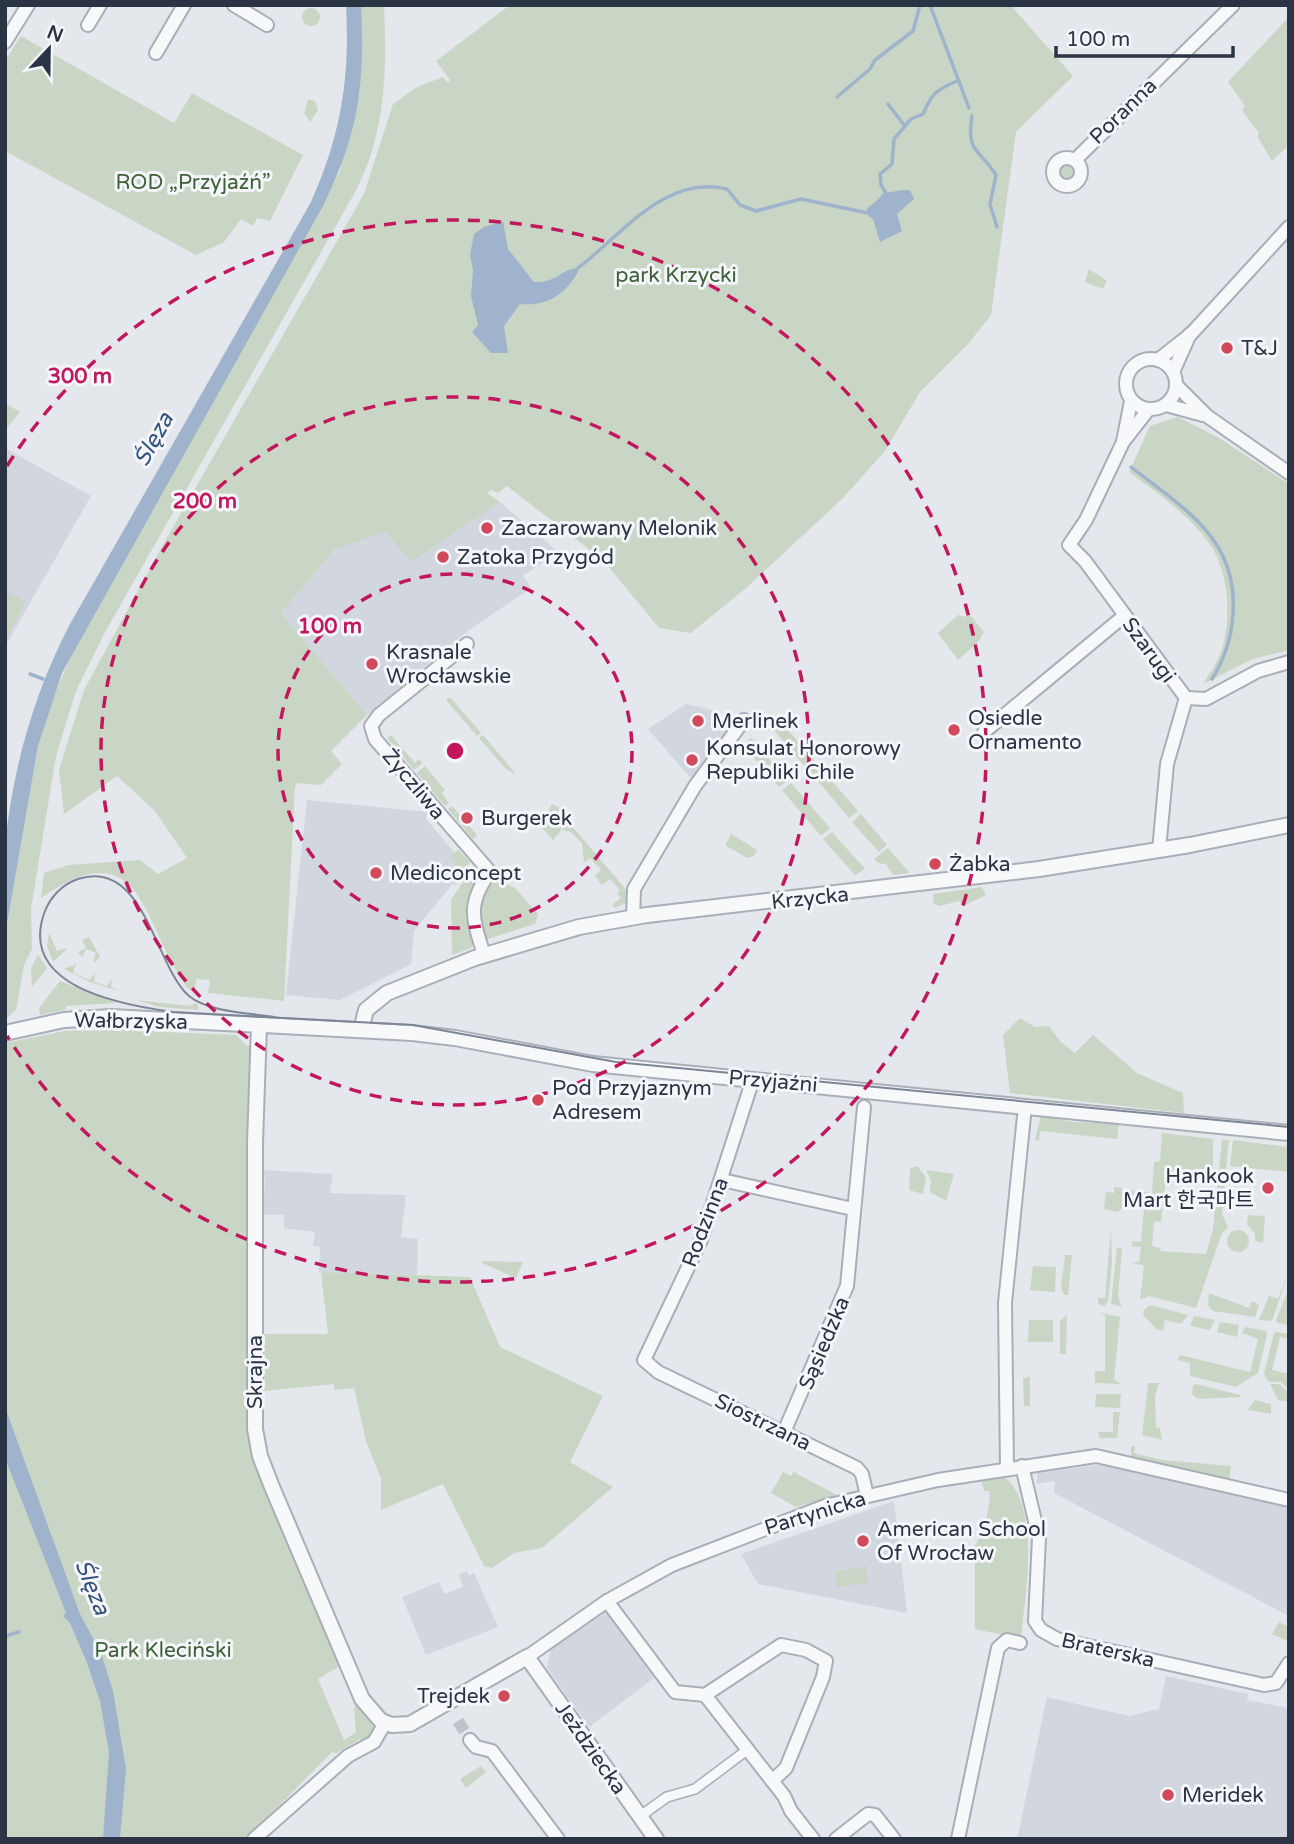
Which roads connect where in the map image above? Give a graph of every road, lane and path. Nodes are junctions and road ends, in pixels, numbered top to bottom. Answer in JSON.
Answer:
{"nodes":[{"id":1,"x":28,"y":5,"type":"edge"},
{"id":2,"x":100,"y":5,"type":"edge"},
{"id":3,"x":184,"y":5,"type":"edge"},
{"id":4,"x":234,"y":5,"type":"edge"},
{"id":5,"x":1233,"y":5,"type":"edge"},
{"id":6,"x":88,"y":25,"type":"dead end"},
{"id":7,"x":267,"y":25,"type":"dead end"},
{"id":8,"x":5,"y":42,"type":"edge"},
{"id":9,"x":156,"y":53,"type":"dead end"},
{"id":10,"x":1075,"y":160,"type":"dead end"},
{"id":11,"x":1289,"y":227,"type":"edge"},
{"id":12,"x":1191,"y":334,"type":"junction"},
{"id":13,"x":1158,"y":360,"type":"junction"},
{"id":14,"x":1175,"y":378,"type":"junction"},
{"id":15,"x":1131,"y":401,"type":"junction"},
{"id":16,"x":1166,"y":405,"type":"junction"},
{"id":17,"x":1148,"y":410,"type":"junction"},
{"id":18,"x":1207,"y":416,"type":"junction"},
{"id":19,"x":1123,"y":442,"type":"junction"},
{"id":20,"x":1289,"y":473,"type":"edge"},
{"id":21,"x":1124,"y":616,"type":"junction"},
{"id":22,"x":467,"y":644,"type":"dead end"},
{"id":23,"x":1289,"y":662,"type":"edge"},
{"id":24,"x":1186,"y":698,"type":"junction"},
{"id":25,"x":744,"y":720,"type":"dead end"},
{"id":26,"x":984,"y":732,"type":"dead end"},
{"id":27,"x":1289,"y":825,"type":"edge"},
{"id":28,"x":1159,"y":850,"type":"junction"},
{"id":29,"x":633,"y":918,"type":"junction"},
{"id":30,"x":484,"y":955,"type":"junction"},
{"id":31,"x":259,"y":1025,"type":"junction"},
{"id":32,"x":360,"y":1030,"type":"junction"},
{"id":33,"x":5,"y":1033,"type":"edge"},
{"id":34,"x":753,"y":1079,"type":"junction"},
{"id":35,"x":1025,"y":1106,"type":"junction"},
{"id":36,"x":863,"y":1107,"type":"dead end"},
{"id":37,"x":1289,"y":1133,"type":"edge"},
{"id":38,"x":722,"y":1180,"type":"junction"},
{"id":39,"x":853,"y":1209,"type":"junction"},
{"id":40,"x":644,"y":1360,"type":"joint"},
{"id":41,"x":784,"y":1432,"type":"junction"},
{"id":42,"x":1022,"y":1466,"type":"junction"},
{"id":43,"x":1007,"y":1469,"type":"junction"},
{"id":44,"x":867,"y":1496,"type":"junction"},
{"id":45,"x":1289,"y":1500,"type":"edge"},
{"id":46,"x":607,"y":1601,"type":"junction"},
{"id":47,"x":1020,"y":1643,"type":"dead end"},
{"id":48,"x":527,"y":1657,"type":"junction"},
{"id":49,"x":1289,"y":1663,"type":"edge"},
{"id":50,"x":705,"y":1695,"type":"junction"},
{"id":51,"x":385,"y":1723,"type":"junction"},
{"id":52,"x":470,"y":1740,"type":"tunnel mouth"},
{"id":53,"x":747,"y":1750,"type":"junction"},
{"id":54,"x":772,"y":1781,"type":"junction"},
{"id":55,"x":639,"y":1817,"type":"junction"},
{"id":56,"x":254,"y":1839,"type":"edge"},
{"id":57,"x":558,"y":1839,"type":"edge"},
{"id":58,"x":656,"y":1839,"type":"edge"},
{"id":59,"x":813,"y":1839,"type":"edge"},
{"id":60,"x":836,"y":1839,"type":"edge"},
{"id":61,"x":894,"y":1839,"type":"edge"},
{"id":62,"x":958,"y":1839,"type":"edge"}],
"edges":[{"from":1,"to":8,"type":"street"},
{"from":2,"to":6,"type":"street"},
{"from":3,"to":9,"type":"street"},
{"from":4,"to":7,"type":"street"},
{"from":5,"to":10,"type":"street","name":"Poranna"},
{"from":11,"to":12,"type":"street"},
{"from":12,"to":13,"type":"street"},
{"from":12,"to":14,"type":"street"},
{"from":13,"to":14,"type":"street"},
{"from":13,"to":15,"type":"street"},
{"from":14,"to":16,"type":"street"},
{"from":14,"to":18,"type":"street"},
{"from":15,"to":17,"type":"street"},
{"from":15,"to":19,"type":"street"},
{"from":16,"to":17,"type":"street"},
{"from":16,"to":18,"type":"street"},
{"from":17,"to":19,"type":"street"},
{"from":18,"to":20,"type":"street"},
{"from":19,"to":21,"type":"street","name":"Szarugi"},
{"from":21,"to":24,"type":"street","name":"Szarugi"},
{"from":21,"to":26,"type":"street"},
{"from":22,"to":30,"type":"street","name":"Życzliwa"},
{"from":23,"to":24,"type":"street"},
{"from":24,"to":28,"type":"street","name":"Szarugi"},
{"from":25,"to":29,"type":"street"},
{"from":27,"to":28,"type":"street","name":"Krzycka"},
{"from":28,"to":29,"type":"street","name":"Krzycka"},
{"from":29,"to":30,"type":"street","name":"Krzycka"},
{"from":30,"to":32,"type":"street","name":"Krzycka"},
{"from":31,"to":32,"type":"street","name":"Przyjaźni"},
{"from":31,"to":33,"type":"street","name":"Wałbrzyska"},
{"from":31,"to":51,"type":"street","name":"Skrajna"},
{"from":32,"to":34,"type":"street","name":"Przyjaźni"},
{"from":34,"to":35,"type":"street","name":"Przyjaźni"},
{"from":34,"to":38,"type":"street","name":"Rodzinna"},
{"from":35,"to":37,"type":"street","name":"Przyjaźni"},
{"from":35,"to":43,"type":"street"},
{"from":36,"to":39,"type":"street","name":"Sąsiedzka"},
{"from":38,"to":39,"type":"street"},
{"from":38,"to":40,"type":"street","name":"Rodzinna"},
{"from":39,"to":41,"type":"street","name":"Sąsiedzka"},
{"from":40,"to":41,"type":"street","name":"Siostrzana"},
{"from":41,"to":44,"type":"street","name":"Siostrzana"},
{"from":42,"to":43,"type":"street","name":"Partynicka"},
{"from":42,"to":45,"type":"street","name":"Partynicka"},
{"from":42,"to":49,"type":"street","name":"Braterska"},
{"from":43,"to":44,"type":"street","name":"Partynicka"},
{"from":44,"to":46,"type":"street","name":"Partynicka"},
{"from":46,"to":48,"type":"street","name":"Partynicka"},
{"from":46,"to":50,"type":"street"},
{"from":47,"to":62,"type":"street"},
{"from":48,"to":51,"type":"street","name":"Partynicka"},
{"from":48,"to":55,"type":"street","name":"Jeździecka"},
{"from":50,"to":53,"type":"street"},
{"from":50,"to":54,"type":"street"},
{"from":51,"to":56,"type":"street"},
{"from":52,"to":57,"type":"street"},
{"from":53,"to":54,"type":"street"},
{"from":53,"to":55,"type":"street"},
{"from":54,"to":59,"type":"street"},
{"from":55,"to":58,"type":"street","name":"Jeździecka"},
{"from":60,"to":61,"type":"street"}]}
